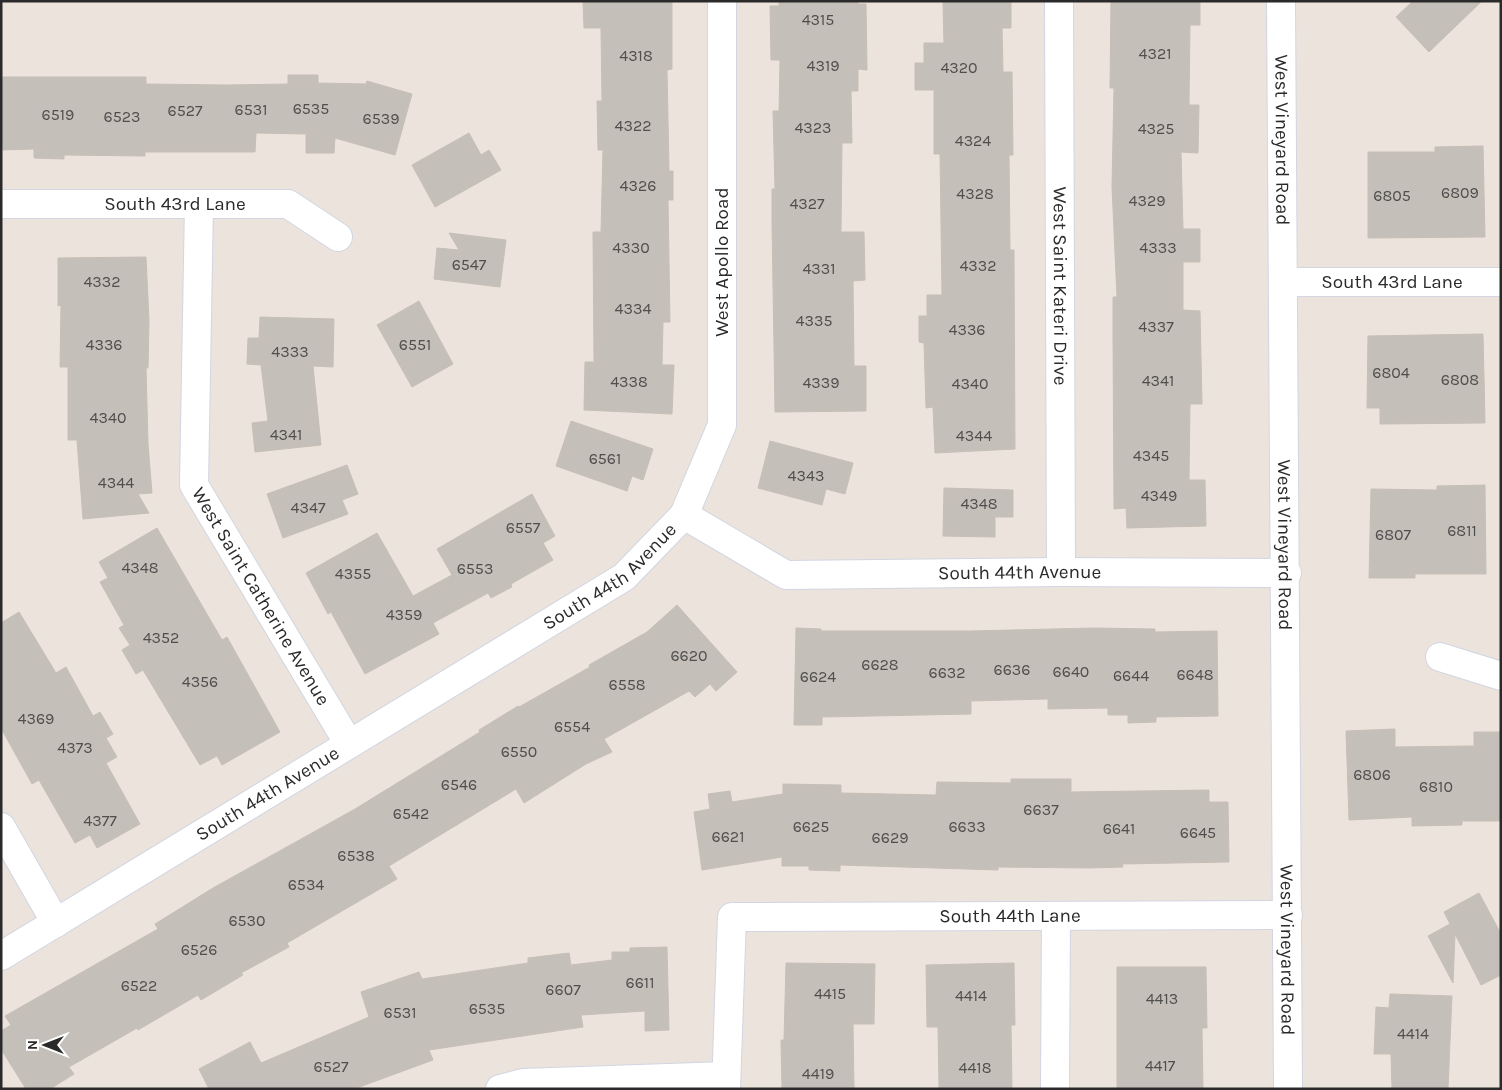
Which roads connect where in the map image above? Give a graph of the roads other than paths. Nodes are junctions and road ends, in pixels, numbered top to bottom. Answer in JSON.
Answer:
{"nodes":[{"id":1,"x":722,"y":1,"type":"edge"},
{"id":2,"x":1059,"y":1,"type":"edge"},
{"id":3,"x":1281,"y":1,"type":"edge"},
{"id":4,"x":1,"y":204,"type":"edge"},
{"id":5,"x":199,"y":204,"type":"junction"},
{"id":6,"x":338,"y":237,"type":"dead end"},
{"id":7,"x":1283,"y":282,"type":"junction"},
{"id":8,"x":1501,"y":282,"type":"edge"},
{"id":9,"x":684,"y":515,"type":"junction"},
{"id":10,"x":1061,"y":572,"type":"junction"},
{"id":11,"x":1287,"y":573,"type":"junction"},
{"id":12,"x":1440,"y":657,"type":"dead end"},
{"id":13,"x":1501,"y":676,"type":"edge"},
{"id":14,"x":349,"y":744,"type":"junction"},
{"id":15,"x":1,"y":827,"type":"edge"},
{"id":16,"x":1288,"y":915,"type":"junction"},
{"id":17,"x":1056,"y":917,"type":"junction"},
{"id":18,"x":56,"y":924,"type":"junction"},
{"id":19,"x":1,"y":956,"type":"edge"},
{"id":20,"x":726,"y":1082,"type":"edge"},
{"id":21,"x":500,"y":1089,"type":"edge"},
{"id":22,"x":1055,"y":1089,"type":"edge"},
{"id":23,"x":1288,"y":1089,"type":"edge"}],
"edges":[{"from":1,"to":9,"type":"street","name":"West Apollo Road"},
{"from":2,"to":10,"type":"street","name":"West Saint Kateri Drive"},
{"from":3,"to":7,"type":"street","name":"West Vineyard Road"},
{"from":4,"to":5,"type":"street","name":"South 43rd Lane"},
{"from":5,"to":6,"type":"street","name":"South 43rd Lane"},
{"from":5,"to":14,"type":"street","name":"West Saint Catherine Avenue"},
{"from":7,"to":8,"type":"street","name":"South 43rd Lane"},
{"from":7,"to":11,"type":"street","name":"West Vineyard Road"},
{"from":9,"to":10,"type":"street","name":"South 44th Avenue"},
{"from":9,"to":14,"type":"street","name":"South 44th Avenue"},
{"from":10,"to":11,"type":"street","name":"South 44th Avenue"},
{"from":11,"to":16,"type":"street","name":"West Vineyard Road"},
{"from":12,"to":13,"type":"street"},
{"from":14,"to":18,"type":"street","name":"South 44th Avenue"},
{"from":15,"to":18,"type":"street"},
{"from":16,"to":17,"type":"street","name":"South 44th Lane"},
{"from":16,"to":23,"type":"street","name":"West Vineyard Road"},
{"from":17,"to":20,"type":"street","name":"South 44th Lane"},
{"from":17,"to":22,"type":"street"},
{"from":18,"to":19,"type":"street","name":"South 44th Avenue"},
{"from":20,"to":21,"type":"street"}]}
